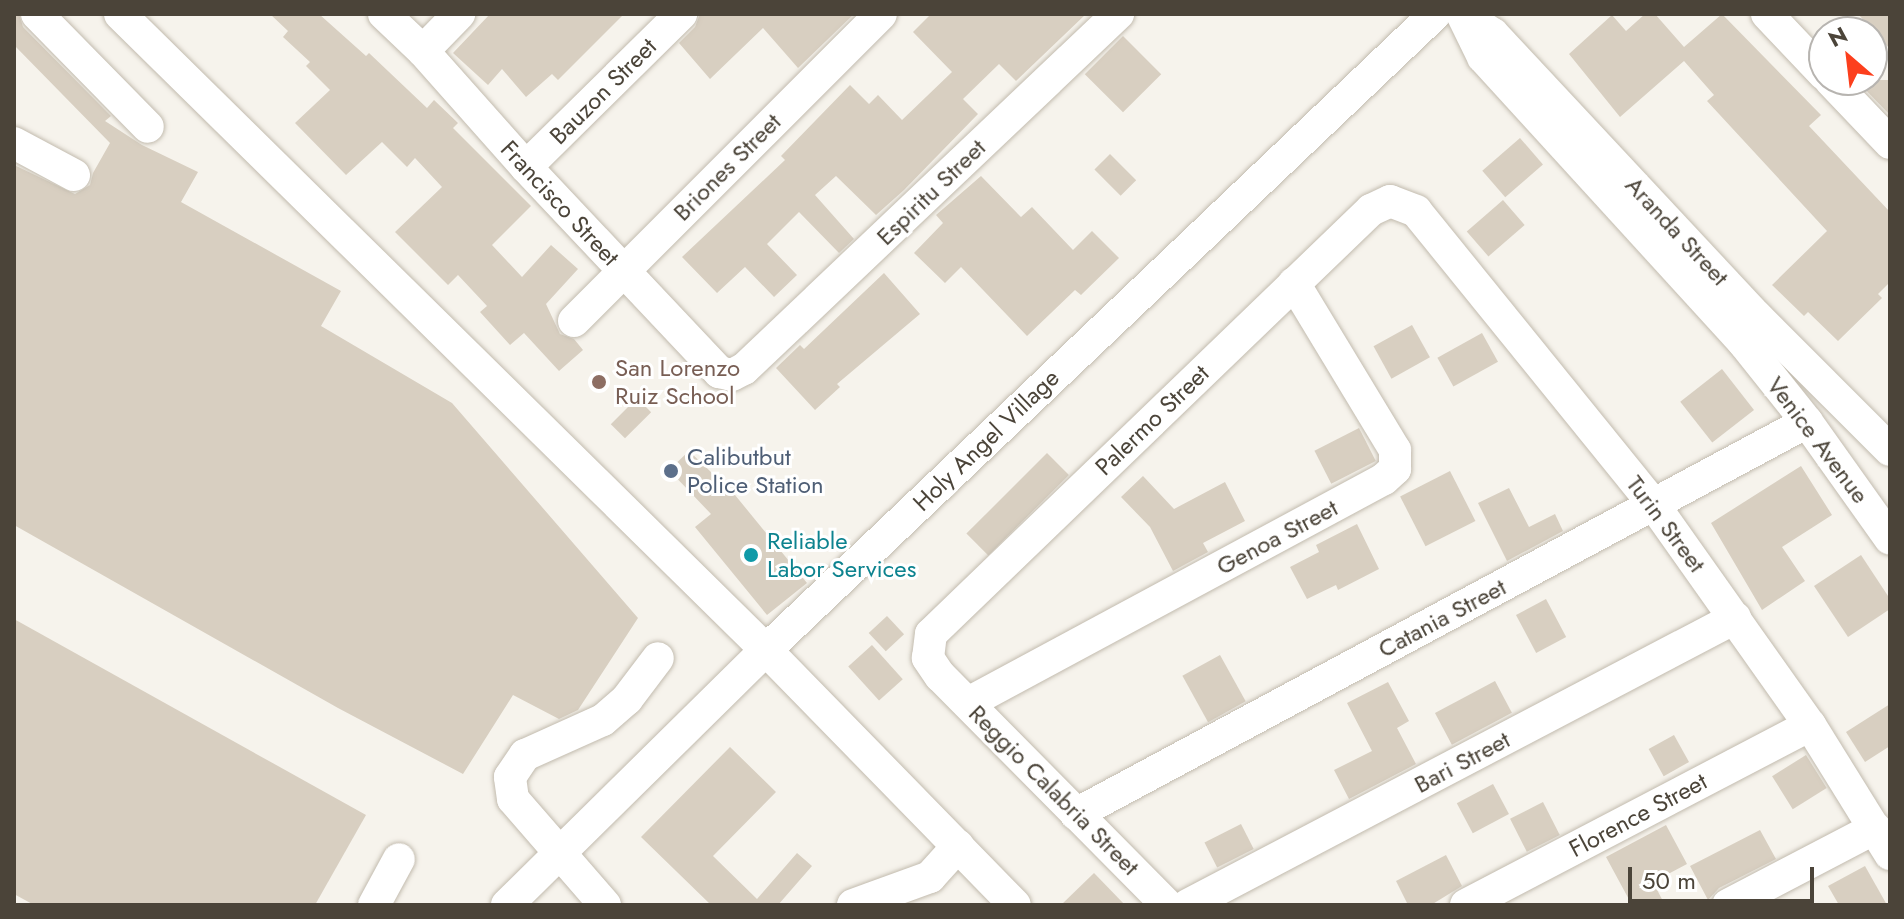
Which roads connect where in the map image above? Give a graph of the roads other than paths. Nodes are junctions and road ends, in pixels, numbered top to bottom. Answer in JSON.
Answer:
{"nodes":[{"id":1,"x":37,"y":14,"type":"edge"},
{"id":2,"x":120,"y":14,"type":"edge"},
{"id":3,"x":384,"y":14,"type":"edge"},
{"id":4,"x":459,"y":14,"type":"edge"},
{"id":5,"x":681,"y":14,"type":"edge"},
{"id":6,"x":881,"y":14,"type":"edge"},
{"id":7,"x":1118,"y":14,"type":"edge"},
{"id":8,"x":1435,"y":14,"type":"edge"},
{"id":9,"x":1767,"y":14,"type":"edge"},
{"id":10,"x":423,"y":51,"type":"junction"},
{"id":11,"x":1808,"y":57,"type":"edge"},
{"id":12,"x":1845,"y":96,"type":"edge"},
{"id":13,"x":148,"y":127,"type":"dead end"},
{"id":14,"x":14,"y":143,"type":"edge"},
{"id":15,"x":1890,"y":143,"type":"edge"},
{"id":16,"x":526,"y":167,"type":"junction"},
{"id":17,"x":74,"y":175,"type":"dead end"},
{"id":18,"x":1416,"y":211,"type":"joint"},
{"id":19,"x":622,"y":270,"type":"junction"},
{"id":20,"x":1294,"y":283,"type":"junction"},
{"id":21,"x":574,"y":321,"type":"dead end"},
{"id":22,"x":1744,"y":343,"type":"joint"},
{"id":23,"x":744,"y":369,"type":"joint"},
{"id":24,"x":1821,"y":383,"type":"junction"},
{"id":25,"x":1807,"y":422,"type":"junction"},
{"id":26,"x":1890,"y":450,"type":"edge"},
{"id":27,"x":1654,"y":505,"type":"junction"},
{"id":28,"x":1890,"y":539,"type":"edge"},
{"id":29,"x":1735,"y":618,"type":"junction"},
{"id":30,"x":766,"y":650,"type":"junction"},
{"id":31,"x":658,"y":658,"type":"dead end"},
{"id":32,"x":940,"y":676,"type":"joint"},
{"id":33,"x":968,"y":703,"type":"junction"},
{"id":34,"x":1810,"y":725,"type":"junction"},
{"id":35,"x":1076,"y":814,"type":"junction"},
{"id":36,"x":1882,"y":841,"type":"edge"},
{"id":37,"x":958,"y":846,"type":"junction"},
{"id":38,"x":558,"y":854,"type":"junction"},
{"id":39,"x":399,"y":859,"type":"dead end"},
{"id":40,"x":374,"y":905,"type":"edge"},
{"id":41,"x":507,"y":905,"type":"edge"},
{"id":42,"x":605,"y":905,"type":"edge"},
{"id":43,"x":853,"y":905,"type":"edge"},
{"id":44,"x":1015,"y":905,"type":"edge"},
{"id":45,"x":1167,"y":905,"type":"edge"},
{"id":46,"x":1188,"y":905,"type":"edge"},
{"id":47,"x":1466,"y":905,"type":"edge"},
{"id":48,"x":1728,"y":905,"type":"edge"}],
"edges":[{"from":1,"to":13,"type":"street"},
{"from":2,"to":30,"type":"street"},
{"from":3,"to":10,"type":"street","name":"Francisco Street"},
{"from":4,"to":10,"type":"street"},
{"from":5,"to":16,"type":"street","name":"Bauzon Street"},
{"from":6,"to":19,"type":"street","name":"Briones Street"},
{"from":7,"to":23,"type":"street","name":"Espiritu Street"},
{"from":8,"to":30,"type":"street","name":"Holy Angel Village"},
{"from":9,"to":11,"type":"street"},
{"from":10,"to":16,"type":"street","name":"Francisco Street"},
{"from":12,"to":15,"type":"street"},
{"from":14,"to":17,"type":"street"},
{"from":16,"to":19,"type":"street","name":"Francisco Street"},
{"from":18,"to":20,"type":"street","name":"Palermo Street"},
{"from":18,"to":27,"type":"street","name":"Turin Street"},
{"from":19,"to":21,"type":"street","name":"Briones Street"},
{"from":19,"to":23,"type":"street","name":"Francisco Street"},
{"from":20,"to":32,"type":"street","name":"Palermo Street"},
{"from":20,"to":33,"type":"street","name":"Genoa Street"},
{"from":22,"to":24,"type":"street","name":"Aranda Street"},
{"from":22,"to":25,"type":"street","name":"Venice Avenue"},
{"from":24,"to":25,"type":"street"},
{"from":24,"to":26,"type":"street","name":"Aranda Street"},
{"from":25,"to":27,"type":"street","name":"Catania Street"},
{"from":25,"to":28,"type":"street","name":"Venice Avenue"},
{"from":27,"to":29,"type":"street","name":"Turin Street"},
{"from":27,"to":35,"type":"street","name":"Catania Street"},
{"from":29,"to":34,"type":"street","name":"Turin Street"},
{"from":29,"to":46,"type":"street","name":"Bari Street"},
{"from":30,"to":37,"type":"street"},
{"from":30,"to":38,"type":"street","name":"Holy Angel Village"},
{"from":31,"to":38,"type":"street"},
{"from":32,"to":33,"type":"street","name":"Reggio Calabria Street"},
{"from":33,"to":35,"type":"street","name":"Reggio Calabria Street"},
{"from":34,"to":36,"type":"street","name":"Turin Street"},
{"from":34,"to":47,"type":"street","name":"Florence Street"},
{"from":35,"to":45,"type":"street","name":"Reggio Calabria Street"},
{"from":36,"to":48,"type":"street"},
{"from":37,"to":43,"type":"street"},
{"from":37,"to":44,"type":"street"},
{"from":38,"to":41,"type":"street","name":"Holy Angel Village"},
{"from":38,"to":42,"type":"street"},
{"from":39,"to":40,"type":"street"}]}
